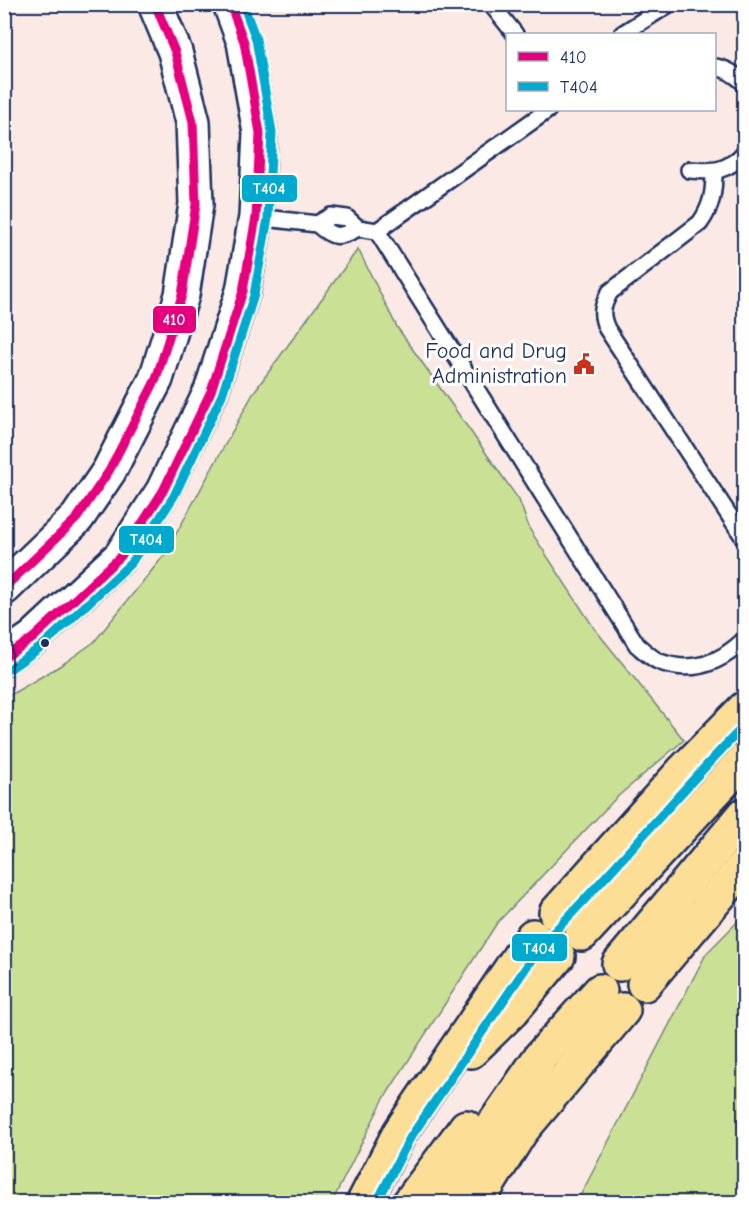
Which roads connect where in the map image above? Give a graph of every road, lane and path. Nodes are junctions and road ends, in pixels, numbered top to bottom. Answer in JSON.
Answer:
{"nodes":[{"id":1,"x":155,"y":4,"type":"edge"},
{"id":2,"x":230,"y":4,"type":"edge"},
{"id":3,"x":491,"y":4,"type":"edge"},
{"id":4,"x":669,"y":4,"type":"edge"},
{"id":5,"x":514,"y":33,"type":"edge"},
{"id":6,"x":624,"y":33,"type":"edge"},
{"id":7,"x":716,"y":67,"type":"edge"},
{"id":8,"x":742,"y":76,"type":"edge"},
{"id":9,"x":547,"y":111,"type":"edge"},
{"id":10,"x":744,"y":153,"type":"edge"},
{"id":11,"x":689,"y":170,"type":"dead end"},
{"id":12,"x":714,"y":172,"type":"junction"},
{"id":13,"x":256,"y":217,"type":"junction"},
{"id":14,"x":377,"y":231,"type":"junction"},
{"id":15,"x":744,"y":538,"type":"edge"},
{"id":16,"x":4,"y":588,"type":"edge"},
{"id":17,"x":744,"y":640,"type":"edge"},
{"id":18,"x":4,"y":658,"type":"edge"},
{"id":19,"x":744,"y":709,"type":"edge"},
{"id":20,"x":744,"y":760,"type":"edge"},
{"id":21,"x":744,"y":815,"type":"edge"},
{"id":22,"x":744,"y":866,"type":"edge"},
{"id":23,"x":556,"y":913,"type":"dead end"},
{"id":24,"x":582,"y":933,"type":"dead end"},
{"id":25,"x":533,"y":936,"type":"dead end"},
{"id":26,"x":558,"y":956,"type":"dead end"},
{"id":27,"x":541,"y":1056,"type":"junction"},
{"id":28,"x":419,"y":1103,"type":"junction"},
{"id":29,"x":364,"y":1203,"type":"edge"},
{"id":30,"x":410,"y":1203,"type":"edge"},
{"id":31,"x":443,"y":1203,"type":"edge"},
{"id":32,"x":477,"y":1203,"type":"edge"}],
"edges":[{"from":1,"to":16,"type":"main road"},
{"from":2,"to":13,"type":"main road"},
{"from":3,"to":5,"type":"lane"},
{"from":4,"to":6,"type":"lane"},
{"from":7,"to":8,"type":"lane"},
{"from":9,"to":14,"type":"lane"},
{"from":10,"to":12,"type":"lane"},
{"from":11,"to":12,"type":"lane"},
{"from":12,"to":15,"type":"lane"},
{"from":13,"to":14,"type":"lane"},
{"from":13,"to":18,"type":"main road"},
{"from":14,"to":17,"type":"lane"},
{"from":19,"to":23,"type":"highway"},
{"from":20,"to":24,"type":"highway"},
{"from":21,"to":22,"type":"highway"},
{"from":25,"to":28,"type":"highway"},
{"from":26,"to":28,"type":"highway"},
{"from":27,"to":30,"type":"highway"},
{"from":27,"to":31,"type":"highway"},
{"from":27,"to":32,"type":"highway"},
{"from":28,"to":29,"type":"highway"}]}
